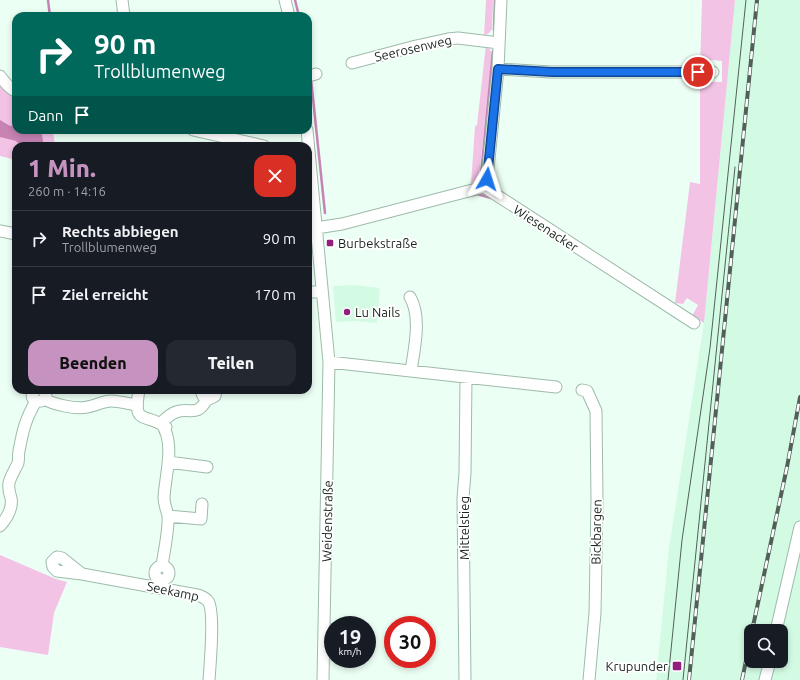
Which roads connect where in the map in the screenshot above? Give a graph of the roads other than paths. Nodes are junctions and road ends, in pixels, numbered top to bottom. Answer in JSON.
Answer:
{"nodes":[{"id":1,"x":122,"y":0,"type":"edge"},
{"id":2,"x":285,"y":0,"type":"edge"},
{"id":3,"x":501,"y":0,"type":"edge"},
{"id":4,"x":124,"y":12,"type":"edge"},
{"id":5,"x":288,"y":12,"type":"edge"},
{"id":6,"x":499,"y":43,"type":"junction"},
{"id":7,"x":352,"y":63,"type":"dead end"},
{"id":8,"x":498,"y":69,"type":"junction"},
{"id":9,"x":713,"y":72,"type":"dead end"},
{"id":10,"x":0,"y":76,"type":"edge"},
{"id":11,"x":12,"y":89,"type":"edge"},
{"id":12,"x":211,"y":134,"type":"edge"},
{"id":13,"x":246,"y":142,"type":"edge"},
{"id":14,"x":312,"y":186,"type":"edge"},
{"id":15,"x":484,"y":187,"type":"junction"},
{"id":16,"x":316,"y":228,"type":"junction"},
{"id":17,"x":0,"y":231,"type":"edge"},
{"id":18,"x":12,"y":233,"type":"edge"},
{"id":19,"x":312,"y":292,"type":"edge"},
{"id":20,"x":322,"y":292,"type":"junction"},
{"id":21,"x":410,"y":297,"type":"dead end"},
{"id":22,"x":694,"y":323,"type":"dead end"},
{"id":23,"x":329,"y":362,"type":"junction"},
{"id":24,"x":411,"y":371,"type":"junction"},
{"id":25,"x":468,"y":377,"type":"junction"},
{"id":26,"x":556,"y":387,"type":"dead end"},
{"id":27,"x":582,"y":390,"type":"dead end"},
{"id":28,"x":596,"y":391,"type":"dead end"},
{"id":29,"x":138,"y":394,"type":"edge"},
{"id":30,"x":205,"y":394,"type":"edge"},
{"id":31,"x":216,"y":394,"type":"edge"},
{"id":32,"x":40,"y":395,"type":"edge"},
{"id":33,"x":591,"y":402,"type":"junction"},
{"id":34,"x":136,"y":405,"type":"junction"},
{"id":35,"x":160,"y":423,"type":"junction"},
{"id":36,"x":168,"y":462,"type":"junction"},
{"id":37,"x":207,"y":466,"type":"dead end"},
{"id":38,"x":202,"y":504,"type":"dead end"},
{"id":39,"x":168,"y":516,"type":"junction"},
{"id":40,"x":0,"y":526,"type":"edge"},
{"id":41,"x":800,"y":527,"type":"edge"},
{"id":42,"x":82,"y":574,"type":"dead end"},
{"id":43,"x":160,"y":584,"type":"junction"},
{"id":44,"x":778,"y":624,"type":"edge"},
{"id":45,"x":768,"y":668,"type":"edge"},
{"id":46,"x":209,"y":680,"type":"edge"},
{"id":47,"x":324,"y":680,"type":"edge"},
{"id":48,"x":466,"y":680,"type":"edge"},
{"id":49,"x":588,"y":680,"type":"edge"},
{"id":50,"x":765,"y":680,"type":"edge"}],
"edges":[{"from":1,"to":4,"type":"street"},
{"from":2,"to":5,"type":"street"},
{"from":3,"to":6,"type":"street"},
{"from":6,"to":7,"type":"street","name":"Seerosenweg"},
{"from":6,"to":8,"type":"street"},
{"from":8,"to":9,"type":"street"},
{"from":8,"to":15,"type":"street"},
{"from":10,"to":11,"type":"street"},
{"from":12,"to":13,"type":"street"},
{"from":14,"to":16,"type":"street","name":"Weidenstraße"},
{"from":15,"to":16,"type":"street"},
{"from":15,"to":22,"type":"street","name":"Wiesenacker"},
{"from":16,"to":20,"type":"street","name":"Weidenstraße"},
{"from":17,"to":18,"type":"street"},
{"from":19,"to":20,"type":"street"},
{"from":20,"to":23,"type":"street","name":"Weidenstraße"},
{"from":21,"to":24,"type":"street"},
{"from":23,"to":24,"type":"street"},
{"from":23,"to":47,"type":"street","name":"Weidenstraße"},
{"from":24,"to":25,"type":"street"},
{"from":25,"to":26,"type":"street"},
{"from":25,"to":48,"type":"street","name":"Mittelstieg"},
{"from":27,"to":33,"type":"street","name":"Bickbargen"},
{"from":28,"to":33,"type":"street"},
{"from":29,"to":34,"type":"street"},
{"from":30,"to":31,"type":"street"},
{"from":30,"to":35,"type":"street"},
{"from":32,"to":34,"type":"street"},
{"from":32,"to":40,"type":"street"},
{"from":33,"to":49,"type":"street","name":"Bickbargen"},
{"from":34,"to":35,"type":"street"},
{"from":35,"to":36,"type":"street"},
{"from":36,"to":37,"type":"street"},
{"from":36,"to":39,"type":"street"},
{"from":38,"to":39,"type":"street"},
{"from":39,"to":43,"type":"street"},
{"from":41,"to":44,"type":"street"},
{"from":42,"to":43,"type":"street","name":"Seekamp"},
{"from":43,"to":46,"type":"street","name":"Seekamp"},
{"from":45,"to":50,"type":"street"}]}
